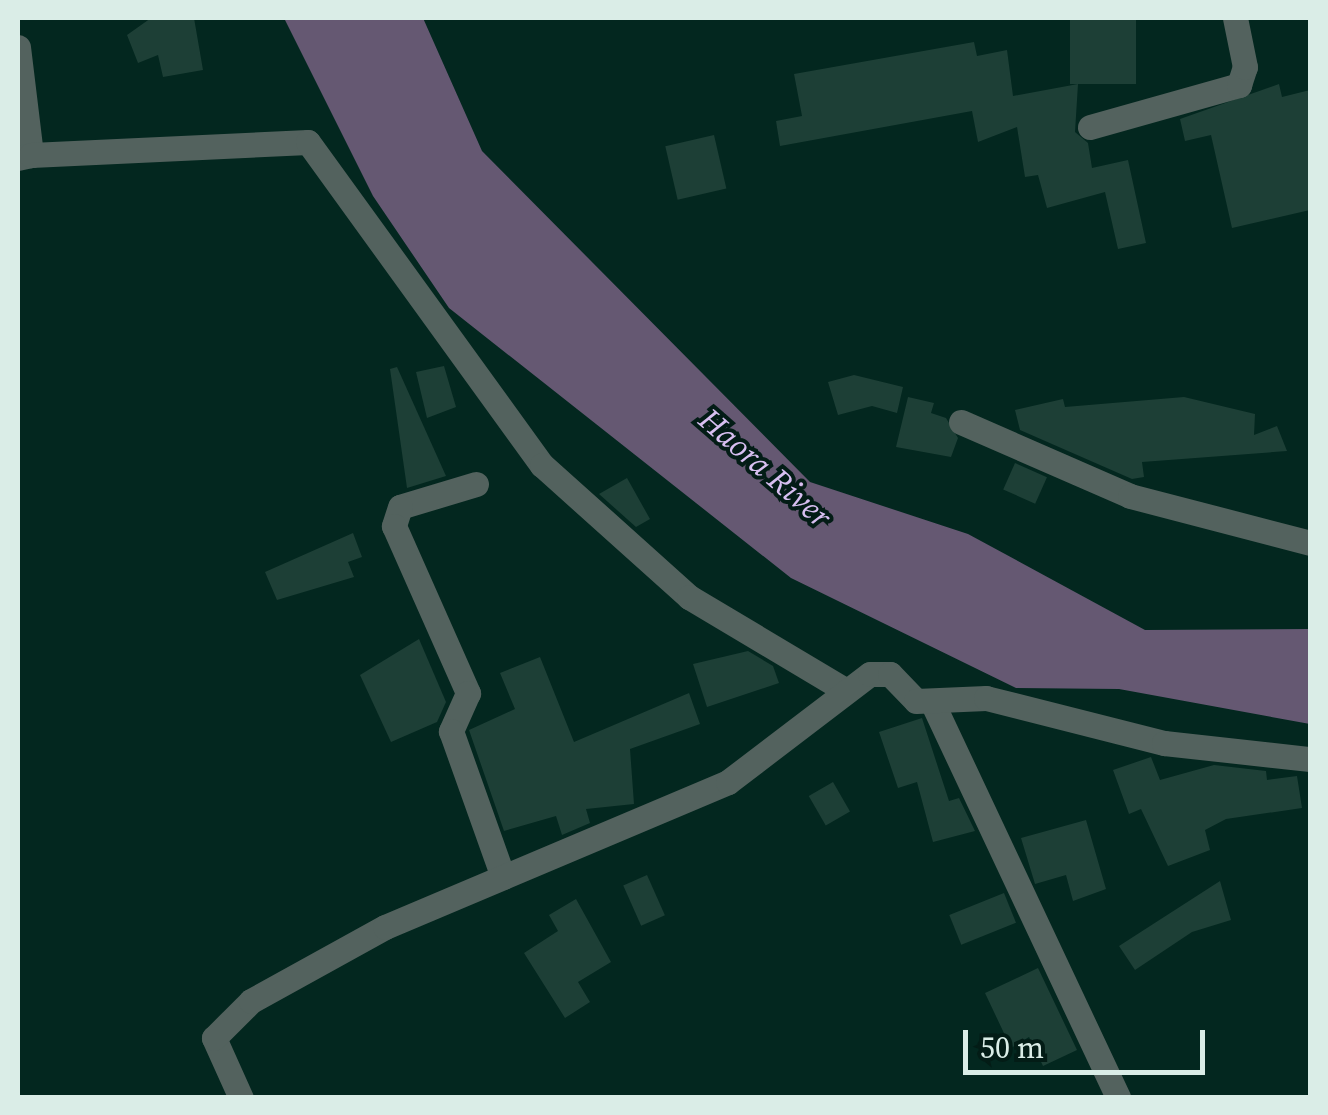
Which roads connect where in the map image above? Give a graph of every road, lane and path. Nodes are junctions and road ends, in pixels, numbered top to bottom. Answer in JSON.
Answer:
{"nodes":[{"id":1,"x":1235,"y":18,"type":"edge"},
{"id":2,"x":18,"y":47,"type":"edge"},
{"id":3,"x":1090,"y":127,"type":"dead end"},
{"id":4,"x":24,"y":157,"type":"edge"},
{"id":5,"x":961,"y":422,"type":"dead end"},
{"id":6,"x":476,"y":484,"type":"dead end"},
{"id":7,"x":1310,"y":542,"type":"edge"},
{"id":8,"x":846,"y":690,"type":"junction"},
{"id":9,"x":933,"y":704,"type":"junction"},
{"id":10,"x":1310,"y":759,"type":"edge"},
{"id":11,"x":503,"y":877,"type":"junction"},
{"id":12,"x":241,"y":1098,"type":"edge"},
{"id":13,"x":1118,"y":1098,"type":"edge"}],
"edges":[{"from":1,"to":3,"type":"street"},
{"from":2,"to":4,"type":"street"},
{"from":4,"to":8,"type":"street"},
{"from":5,"to":7,"type":"street"},
{"from":6,"to":11,"type":"street"},
{"from":8,"to":9,"type":"street"},
{"from":8,"to":11,"type":"street"},
{"from":9,"to":10,"type":"street"},
{"from":9,"to":13,"type":"street"},
{"from":11,"to":12,"type":"street"}]}
